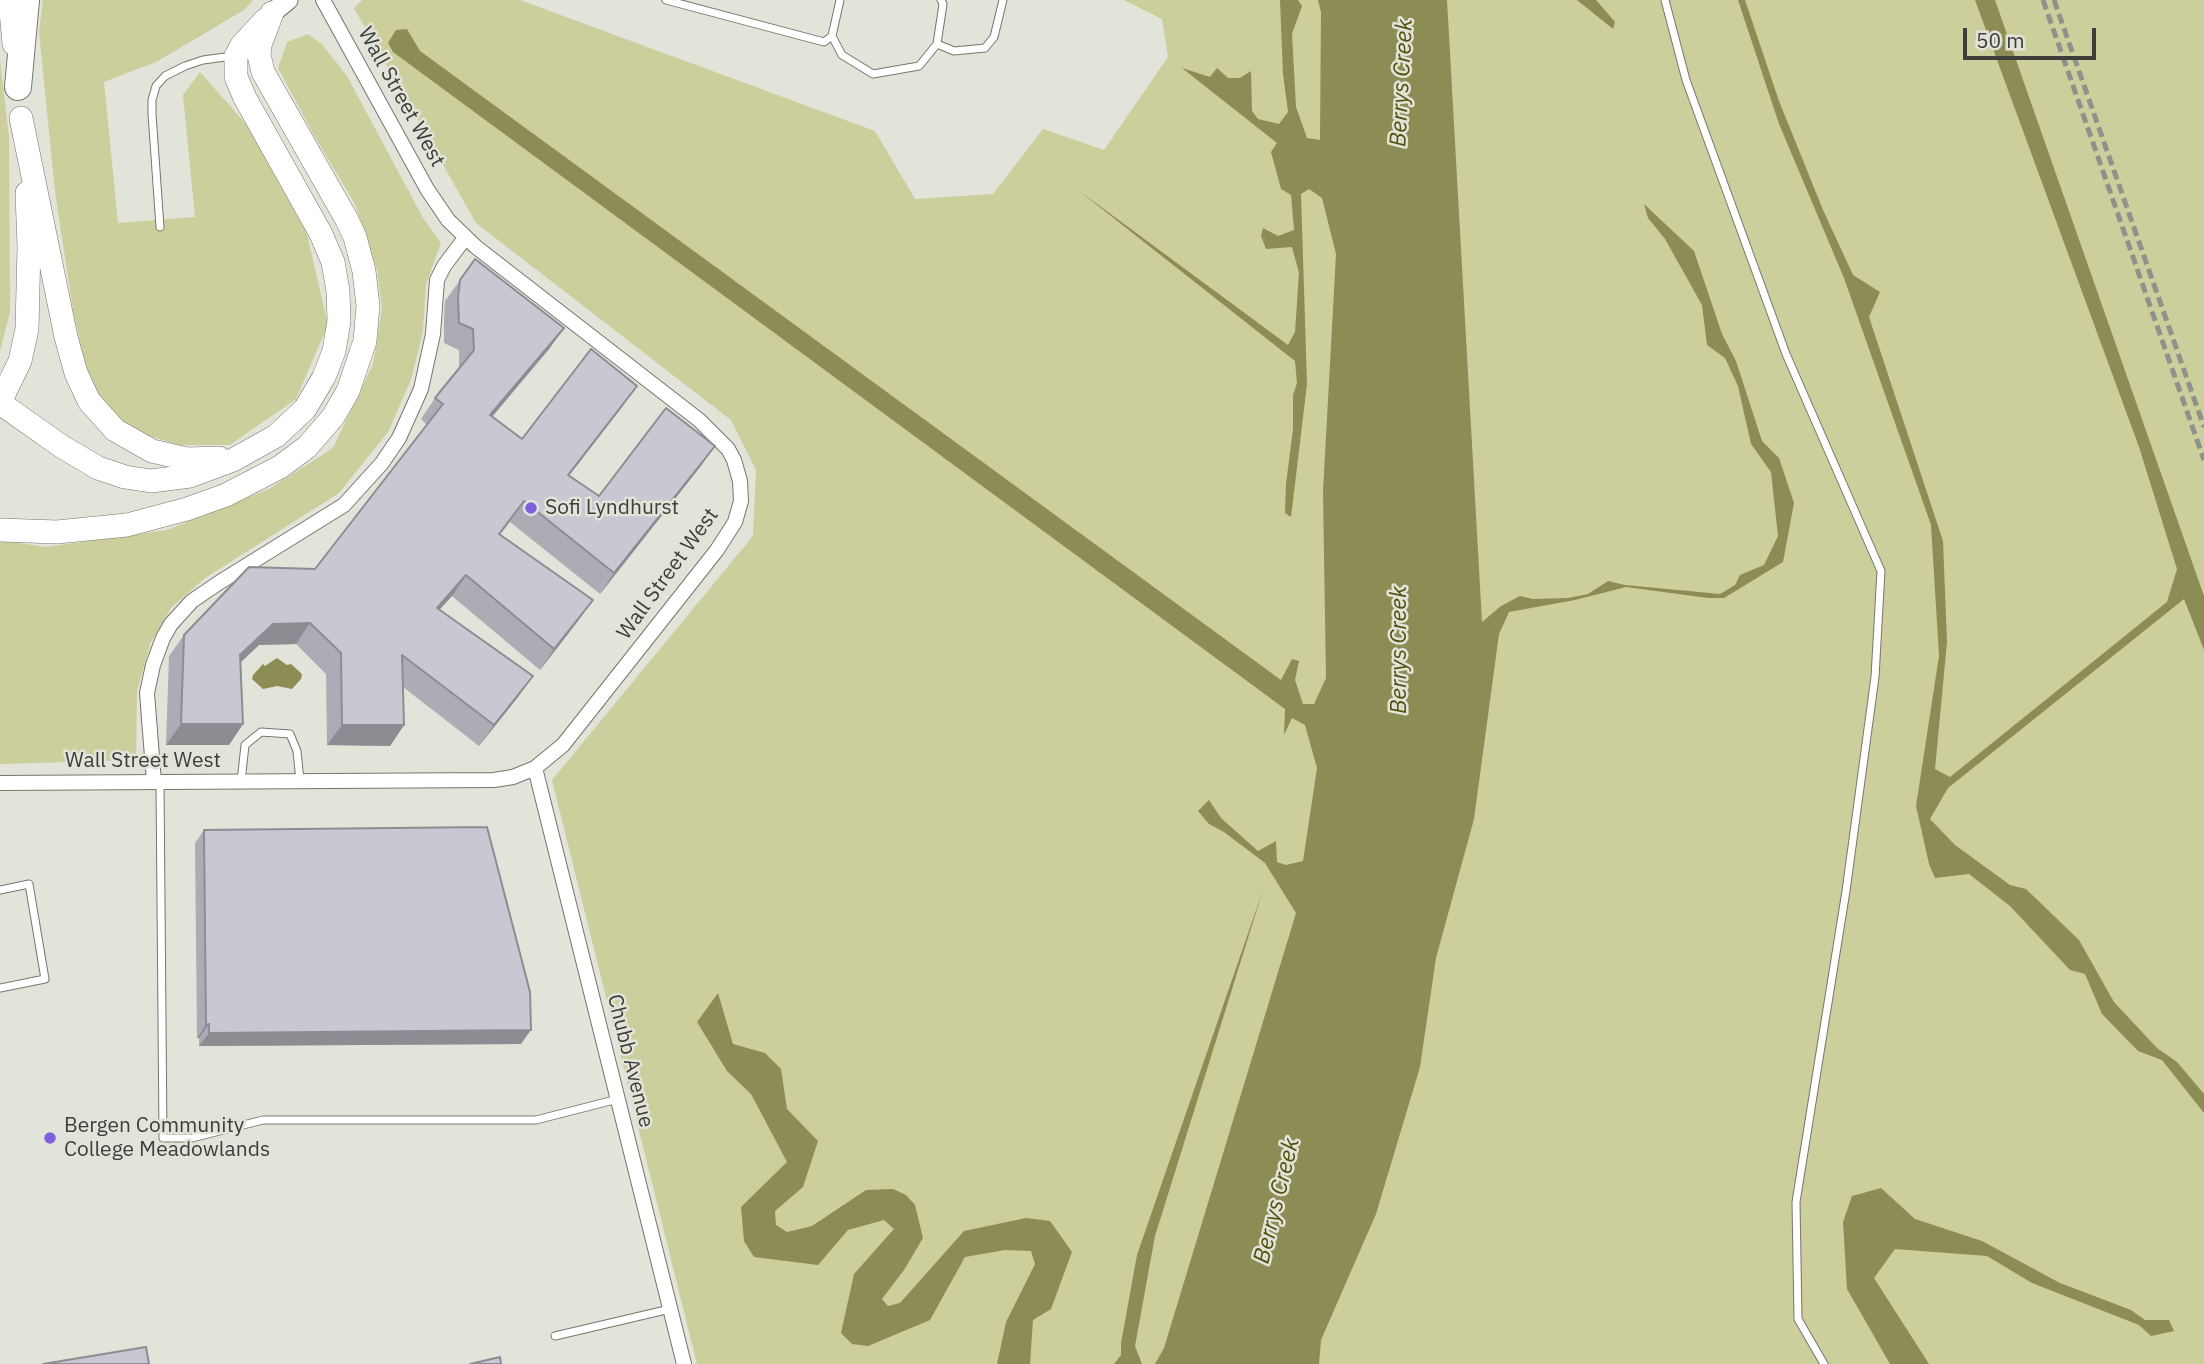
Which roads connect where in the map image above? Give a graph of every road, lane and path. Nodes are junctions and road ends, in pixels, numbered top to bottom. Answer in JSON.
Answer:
{"nodes":[{"id":1,"x":10,"y":0,"type":"edge"},
{"id":2,"x":26,"y":0,"type":"edge"},
{"id":3,"x":323,"y":0,"type":"edge"},
{"id":4,"x":666,"y":0,"type":"edge"},
{"id":5,"x":840,"y":0,"type":"edge"},
{"id":6,"x":941,"y":0,"type":"edge"},
{"id":7,"x":1003,"y":0,"type":"edge"},
{"id":8,"x":1665,"y":0,"type":"edge"},
{"id":9,"x":280,"y":7,"type":"edge"},
{"id":10,"x":832,"y":36,"type":"junction"},
{"id":11,"x":937,"y":44,"type":"junction"},
{"id":12,"x":248,"y":55,"type":"junction"},
{"id":13,"x":18,"y":87,"type":"junction"},
{"id":14,"x":21,"y":118,"type":"junction"},
{"id":15,"x":160,"y":227,"type":"dead end"},
{"id":16,"x":465,"y":238,"type":"junction"},
{"id":17,"x":0,"y":402,"type":"edge"},
{"id":18,"x":265,"y":444,"type":"junction"},
{"id":19,"x":0,"y":530,"type":"edge"},
{"id":20,"x":535,"y":768,"type":"junction"},
{"id":21,"x":300,"y":781,"type":"junction"},
{"id":22,"x":157,"y":782,"type":"junction"},
{"id":23,"x":241,"y":782,"type":"junction"},
{"id":24,"x":0,"y":783,"type":"edge"},
{"id":25,"x":0,"y":890,"type":"edge"},
{"id":26,"x":0,"y":988,"type":"edge"},
{"id":27,"x":618,"y":1099,"type":"junction"},
{"id":28,"x":670,"y":1309,"type":"junction"},
{"id":29,"x":555,"y":1336,"type":"dead end"},
{"id":30,"x":684,"y":1364,"type":"edge"},
{"id":31,"x":1824,"y":1364,"type":"edge"}],
"edges":[{"from":1,"to":13,"type":"main road"},
{"from":2,"to":13,"type":"highway"},
{"from":3,"to":16,"type":"street","name":"Wall Street West"},
{"from":4,"to":10,"type":"lane"},
{"from":5,"to":10,"type":"lane"},
{"from":6,"to":11,"type":"lane"},
{"from":7,"to":11,"type":"lane"},
{"from":8,"to":31,"type":"lane"},
{"from":9,"to":12,"type":"main road"},
{"from":10,"to":11,"type":"lane"},
{"from":12,"to":15,"type":"lane"},
{"from":12,"to":18,"type":"main road"},
{"from":12,"to":19,"type":"main road"},
{"from":13,"to":14,"type":"main road"},
{"from":14,"to":17,"type":"main road"},
{"from":14,"to":18,"type":"main road"},
{"from":16,"to":20,"type":"street","name":"Wall Street West"},
{"from":16,"to":22,"type":"street"},
{"from":17,"to":18,"type":"main road"},
{"from":20,"to":21,"type":"street","name":"Wall Street West"},
{"from":20,"to":27,"type":"street","name":"Chubb Avenue"},
{"from":21,"to":23,"type":"street","name":"Wall Street West"},
{"from":21,"to":23,"type":"lane"},
{"from":22,"to":23,"type":"street","name":"Wall Street West"},
{"from":22,"to":24,"type":"street","name":"Wall Street West"},
{"from":22,"to":27,"type":"lane"},
{"from":25,"to":26,"type":"lane"},
{"from":27,"to":28,"type":"street","name":"Chubb Avenue"},
{"from":28,"to":29,"type":"lane"},
{"from":28,"to":30,"type":"street","name":"Chubb Avenue"}]}
